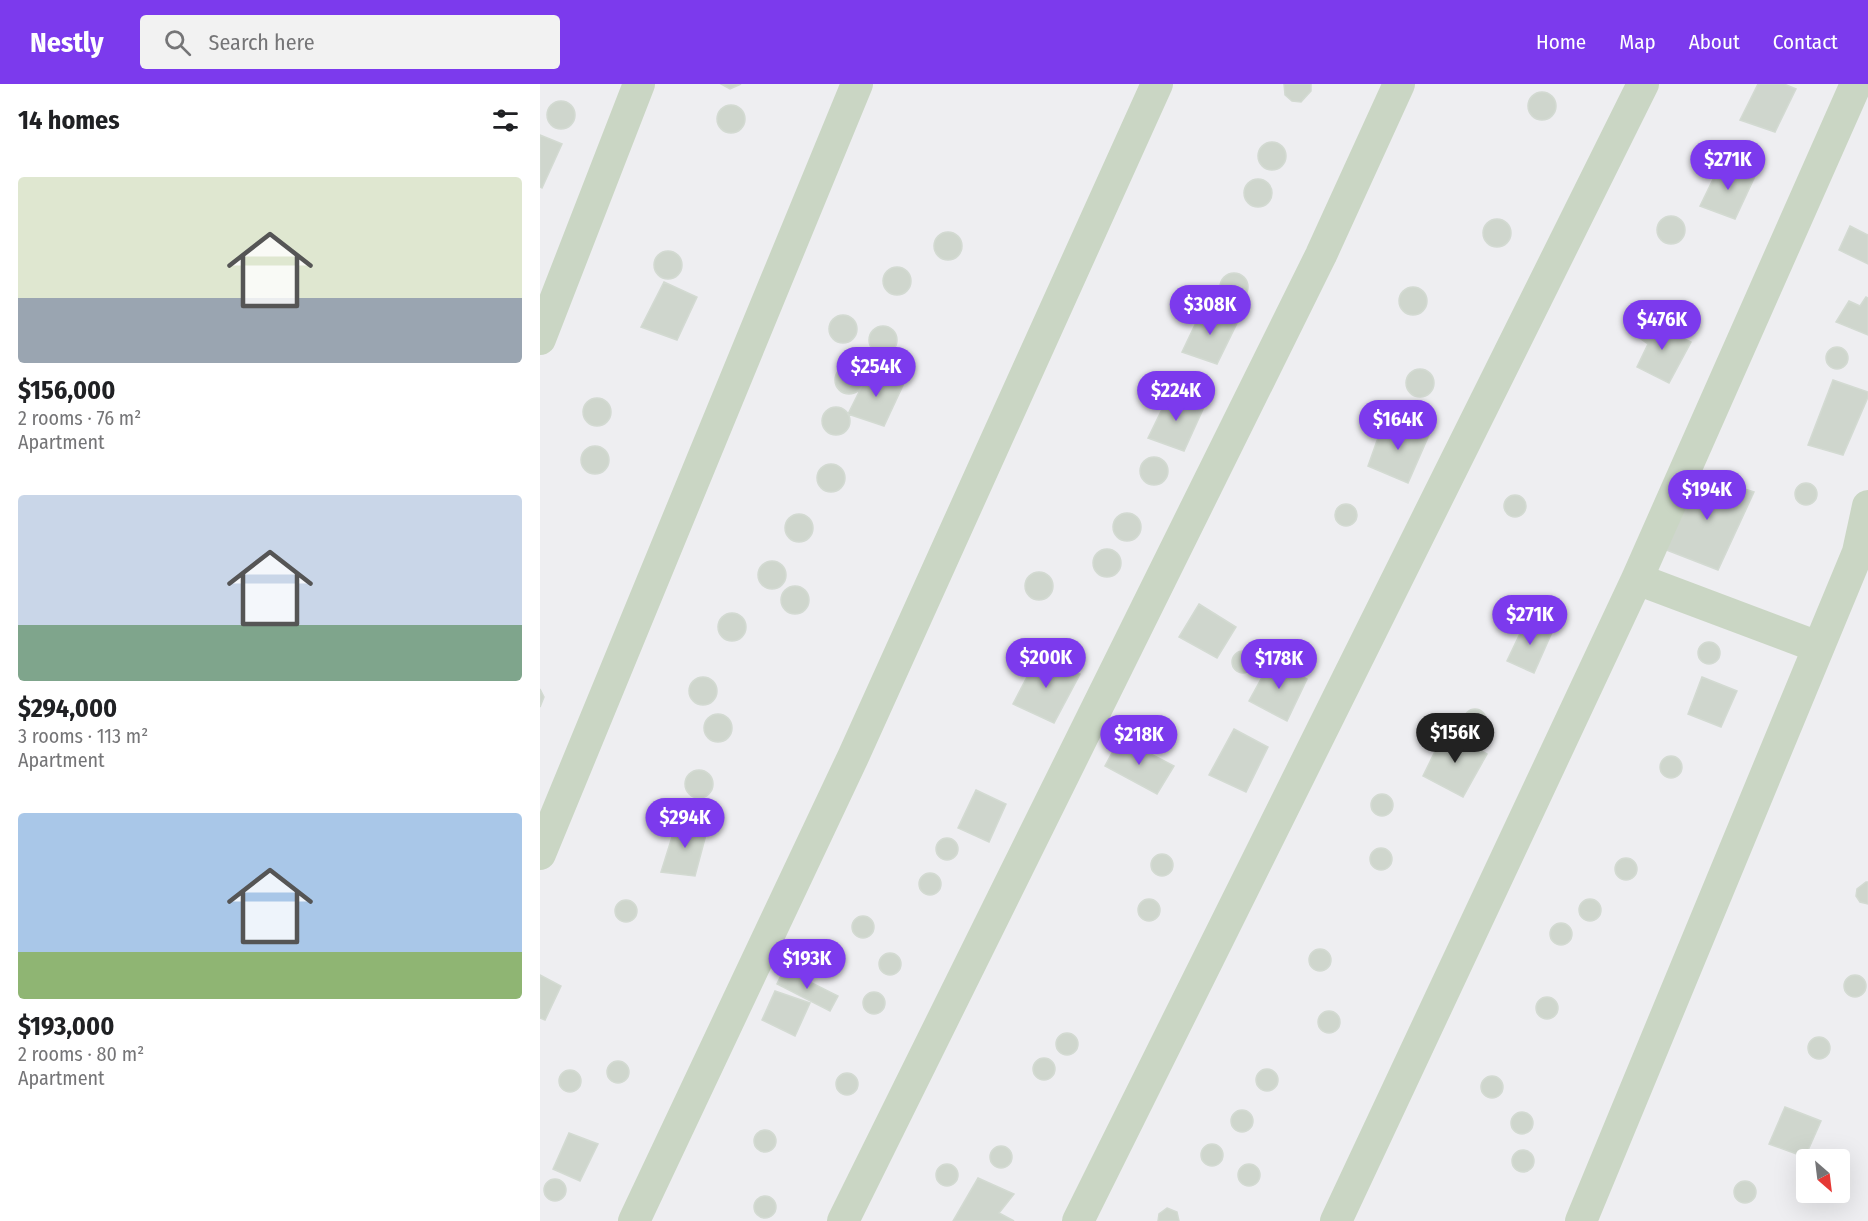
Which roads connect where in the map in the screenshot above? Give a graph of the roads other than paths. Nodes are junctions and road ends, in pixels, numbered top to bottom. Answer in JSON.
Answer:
{"nodes":[{"id":1,"x":639,"y":84,"type":"edge"},
{"id":2,"x":857,"y":84,"type":"edge"},
{"id":3,"x":1157,"y":84,"type":"edge"},
{"id":4,"x":1399,"y":84,"type":"edge"},
{"id":5,"x":1643,"y":84,"type":"edge"},
{"id":6,"x":1856,"y":84,"type":"edge"},
{"id":7,"x":540,"y":339,"type":"edge"},
{"id":8,"x":1868,"y":506,"type":"edge"},
{"id":9,"x":1863,"y":553,"type":"edge"},
{"id":10,"x":1637,"y":579,"type":"junction"},
{"id":11,"x":1818,"y":647,"type":"junction"},
{"id":12,"x":540,"y":854,"type":"edge"},
{"id":13,"x":634,"y":1221,"type":"edge"},
{"id":14,"x":843,"y":1221,"type":"edge"},
{"id":15,"x":1078,"y":1221,"type":"edge"},
{"id":16,"x":1336,"y":1221,"type":"edge"},
{"id":17,"x":1581,"y":1221,"type":"edge"}],
"edges":[{"from":1,"to":7,"type":"street"},
{"from":2,"to":12,"type":"street"},
{"from":3,"to":13,"type":"street"},
{"from":4,"to":14,"type":"street"},
{"from":5,"to":15,"type":"street"},
{"from":6,"to":10,"type":"street"},
{"from":8,"to":9,"type":"street"},
{"from":9,"to":11,"type":"street"},
{"from":10,"to":11,"type":"street"},
{"from":10,"to":16,"type":"street"},
{"from":11,"to":17,"type":"street"}]}
